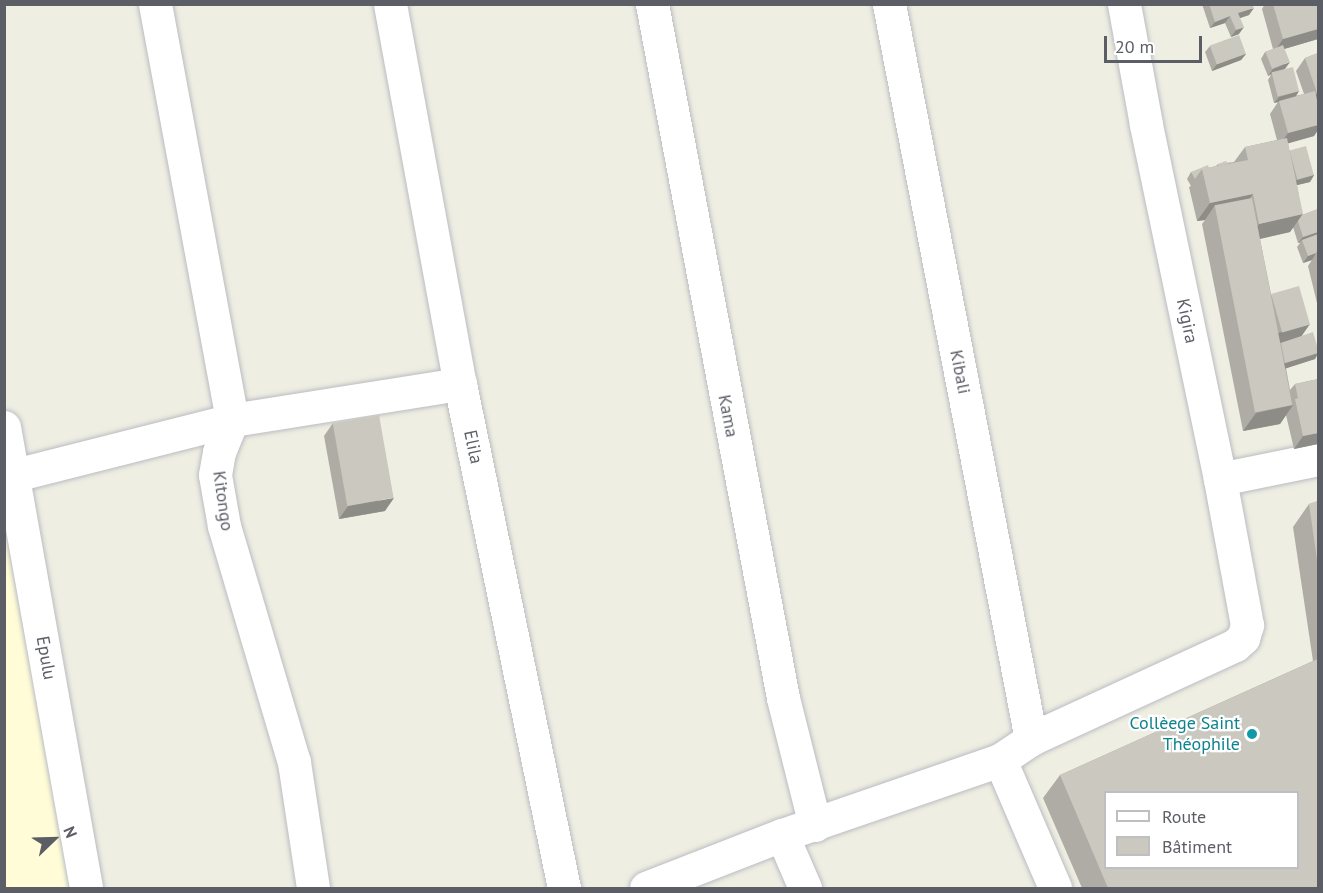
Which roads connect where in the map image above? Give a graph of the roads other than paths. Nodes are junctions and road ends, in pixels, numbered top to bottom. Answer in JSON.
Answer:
{"nodes":[{"id":1,"x":155,"y":4,"type":"edge"},
{"id":2,"x":390,"y":4,"type":"edge"},
{"id":3,"x":652,"y":4,"type":"edge"},
{"id":4,"x":889,"y":4,"type":"edge"},
{"id":5,"x":1124,"y":4,"type":"edge"},
{"id":6,"x":460,"y":384,"type":"junction"},
{"id":7,"x":232,"y":420,"type":"junction"},
{"id":8,"x":4,"y":427,"type":"edge"},
{"id":9,"x":1318,"y":459,"type":"edge"},
{"id":10,"x":15,"y":475,"type":"junction"},
{"id":11,"x":1220,"y":480,"type":"junction"},
{"id":12,"x":1031,"y":739,"type":"junction"},
{"id":13,"x":1000,"y":760,"type":"junction"},
{"id":14,"x":815,"y":825,"type":"junction"},
{"id":15,"x":782,"y":835,"type":"junction"},
{"id":16,"x":86,"y":888,"type":"edge"},
{"id":17,"x":313,"y":888,"type":"edge"},
{"id":18,"x":564,"y":888,"type":"edge"},
{"id":19,"x":646,"y":888,"type":"edge"},
{"id":20,"x":805,"y":888,"type":"edge"},
{"id":21,"x":1055,"y":888,"type":"edge"}],
"edges":[{"from":1,"to":7,"type":"street"},
{"from":2,"to":6,"type":"street","name":"Elila"},
{"from":3,"to":14,"type":"street","name":"Kama"},
{"from":4,"to":12,"type":"street","name":"Kibali"},
{"from":5,"to":11,"type":"street","name":"Kigira"},
{"from":6,"to":7,"type":"street"},
{"from":6,"to":18,"type":"street","name":"Elila"},
{"from":7,"to":10,"type":"street"},
{"from":7,"to":17,"type":"street","name":"Kitongo"},
{"from":8,"to":10,"type":"street","name":"Epulu"},
{"from":9,"to":11,"type":"street"},
{"from":10,"to":16,"type":"street","name":"Epulu"},
{"from":11,"to":12,"type":"street","name":"Kigira"},
{"from":12,"to":13,"type":"street"},
{"from":13,"to":14,"type":"street"},
{"from":13,"to":21,"type":"street"},
{"from":14,"to":15,"type":"street"},
{"from":15,"to":19,"type":"street"},
{"from":15,"to":20,"type":"street"}]}
